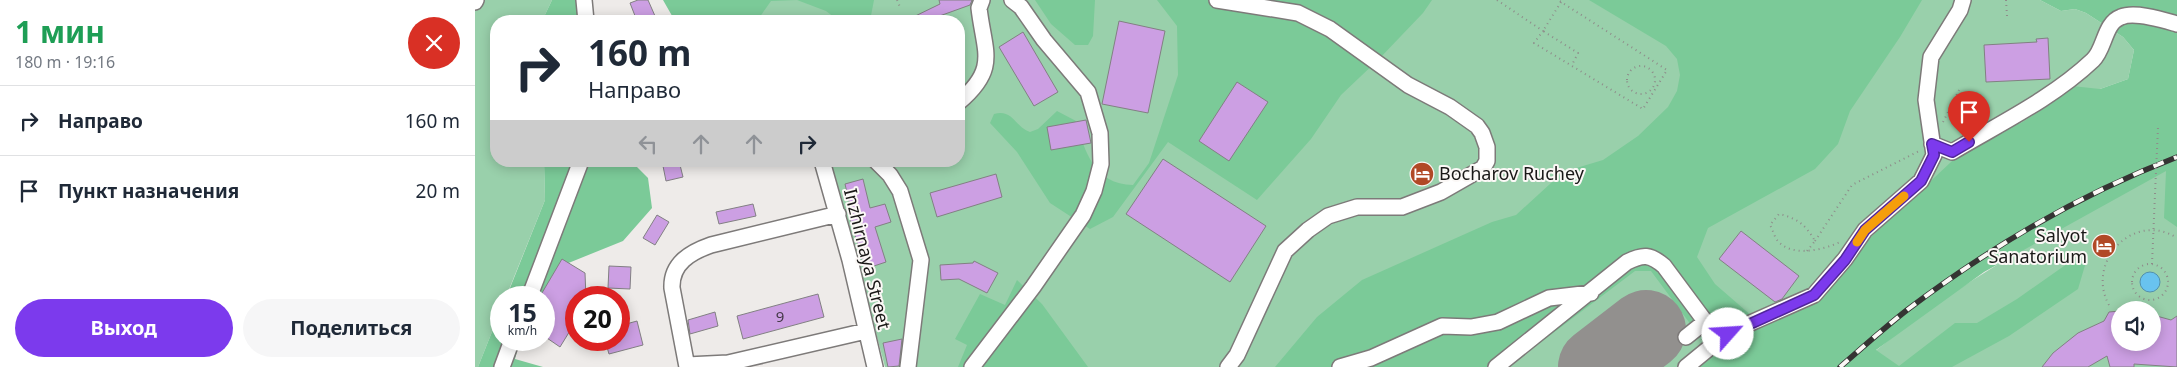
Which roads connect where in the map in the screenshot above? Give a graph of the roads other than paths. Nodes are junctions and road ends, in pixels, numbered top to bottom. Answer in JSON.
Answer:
{"nodes":[{"id":1,"x":584,"y":0,"type":"edge"},
{"id":2,"x":982,"y":0,"type":"edge"},
{"id":3,"x":1012,"y":0,"type":"edge"},
{"id":4,"x":1217,"y":0,"type":"edge"},
{"id":5,"x":1963,"y":0,"type":"edge"},
{"id":6,"x":585,"y":15,"type":"edge"},
{"id":7,"x":2177,"y":24,"type":"edge"},
{"id":8,"x":965,"y":97,"type":"edge"},
{"id":9,"x":1932,"y":144,"type":"junction"},
{"id":10,"x":579,"y":167,"type":"edge"},
{"id":11,"x":824,"y":167,"type":"edge"},
{"id":12,"x":881,"y":167,"type":"edge"},
{"id":13,"x":838,"y":214,"type":"junction"},
{"id":14,"x":534,"y":286,"type":"edge"},
{"id":15,"x":1591,"y":293,"type":"junction"},
{"id":16,"x":1706,"y":321,"type":"junction"},
{"id":17,"x":866,"y":331,"type":"junction"},
{"id":18,"x":1686,"y":336,"type":"dead end"},
{"id":19,"x":1719,"y":340,"type":"junction"},
{"id":20,"x":508,"y":351,"type":"edge"},
{"id":21,"x":687,"y":366,"type":"edge"},
{"id":22,"x":502,"y":367,"type":"edge"},
{"id":23,"x":875,"y":367,"type":"edge"},
{"id":24,"x":908,"y":367,"type":"edge"},
{"id":25,"x":972,"y":367,"type":"edge"},
{"id":26,"x":1228,"y":367,"type":"edge"},
{"id":27,"x":1339,"y":367,"type":"edge"},
{"id":28,"x":1496,"y":367,"type":"edge"},
{"id":29,"x":1686,"y":367,"type":"edge"}],
"edges":[{"from":1,"to":6,"type":"street"},
{"from":2,"to":8,"type":"street"},
{"from":3,"to":25,"type":"street"},
{"from":4,"to":26,"type":"street"},
{"from":5,"to":9,"type":"street"},
{"from":7,"to":9,"type":"street"},
{"from":9,"to":19,"type":"street"},
{"from":10,"to":14,"type":"street"},
{"from":11,"to":13,"type":"street","name":"Inzhirnaya Street"},
{"from":12,"to":24,"type":"street"},
{"from":13,"to":17,"type":"street","name":"Inzhirnaya Street"},
{"from":13,"to":21,"type":"street"},
{"from":15,"to":16,"type":"street"},
{"from":15,"to":27,"type":"street"},
{"from":15,"to":28,"type":"street"},
{"from":16,"to":18,"type":"street"},
{"from":16,"to":19,"type":"street"},
{"from":17,"to":21,"type":"street"},
{"from":17,"to":23,"type":"street","name":"Inzhirnaya Street"},
{"from":19,"to":29,"type":"street"},
{"from":20,"to":22,"type":"street"}]}
